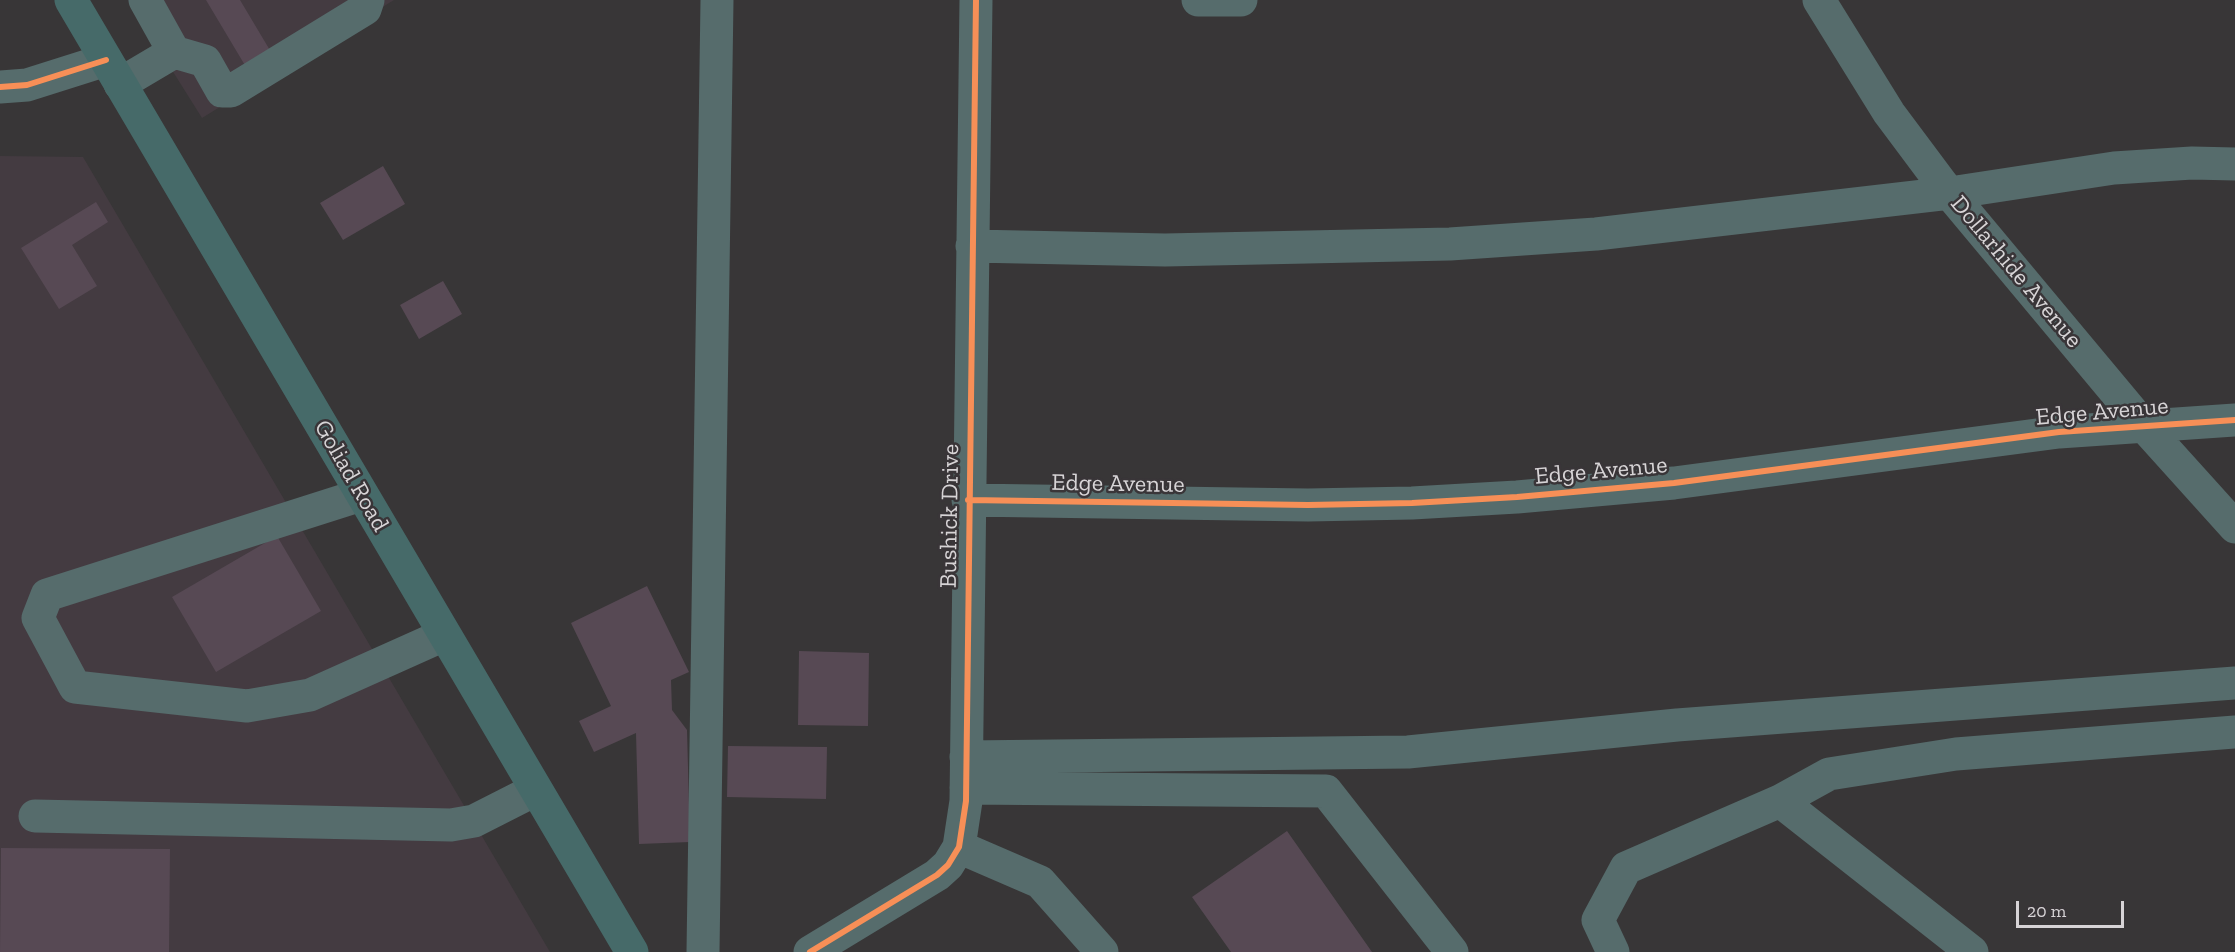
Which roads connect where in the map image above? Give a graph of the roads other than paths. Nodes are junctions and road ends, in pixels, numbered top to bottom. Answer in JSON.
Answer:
{"nodes":[{"id":1,"x":71,"y":0,"type":"edge"},
{"id":2,"x":145,"y":0,"type":"edge"},
{"id":3,"x":368,"y":0,"type":"edge"},
{"id":4,"x":717,"y":0,"type":"edge"},
{"id":5,"x":976,"y":0,"type":"edge"},
{"id":6,"x":1198,"y":0,"type":"edge"},
{"id":7,"x":1240,"y":0,"type":"edge"},
{"id":8,"x":1819,"y":0,"type":"edge"},
{"id":9,"x":174,"y":52,"type":"junction"},
{"id":10,"x":113,"y":72,"type":"junction"},
{"id":11,"x":0,"y":87,"type":"edge"},
{"id":12,"x":2235,"y":164,"type":"edge"},
{"id":13,"x":1950,"y":193,"type":"junction"},
{"id":14,"x":972,"y":246,"type":"junction"},
{"id":15,"x":2235,"y":420,"type":"edge"},
{"id":16,"x":2144,"y":426,"type":"junction"},
{"id":17,"x":361,"y":495,"type":"junction"},
{"id":18,"x":968,"y":501,"type":"junction"},
{"id":19,"x":2235,"y":527,"type":"edge"},
{"id":20,"x":444,"y":636,"type":"junction"},
{"id":21,"x":2235,"y":683,"type":"edge"},
{"id":22,"x":2235,"y":732,"type":"edge"},
{"id":23,"x":966,"y":772,"type":"junction"},
{"id":24,"x":535,"y":790,"type":"junction"},
{"id":25,"x":1780,"y":801,"type":"junction"},
{"id":26,"x":35,"y":816,"type":"dead end"},
{"id":27,"x":959,"y":848,"type":"junction"},
{"id":28,"x":632,"y":952,"type":"edge"},
{"id":29,"x":703,"y":952,"type":"edge"},
{"id":30,"x":810,"y":952,"type":"edge"},
{"id":31,"x":1102,"y":952,"type":"edge"},
{"id":32,"x":1452,"y":952,"type":"edge"},
{"id":33,"x":1613,"y":952,"type":"edge"},
{"id":34,"x":1972,"y":952,"type":"edge"}],
"edges":[{"from":1,"to":10,"type":"main road","name":"Goliad Road"},
{"from":2,"to":9,"type":"street"},
{"from":3,"to":9,"type":"street"},
{"from":4,"to":29,"type":"street"},
{"from":5,"to":14,"type":"street","name":"Bushick Drive"},
{"from":6,"to":7,"type":"street"},
{"from":8,"to":13,"type":"street","name":"Dollarhide Avenue"},
{"from":9,"to":10,"type":"street"},
{"from":10,"to":11,"type":"street"},
{"from":10,"to":17,"type":"main road","name":"Goliad Road"},
{"from":12,"to":13,"type":"street"},
{"from":13,"to":14,"type":"street"},
{"from":13,"to":16,"type":"street","name":"Dollarhide Avenue"},
{"from":14,"to":18,"type":"street","name":"Bushick Drive"},
{"from":15,"to":16,"type":"street","name":"Edge Avenue"},
{"from":16,"to":18,"type":"street","name":"Edge Avenue"},
{"from":16,"to":19,"type":"street","name":"Dollarhide Avenue"},
{"from":17,"to":20,"type":"main road","name":"Goliad Road"},
{"from":17,"to":20,"type":"street"},
{"from":18,"to":23,"type":"street","name":"Bushick Drive"},
{"from":20,"to":24,"type":"main road","name":"Goliad Road"},
{"from":21,"to":23,"type":"street"},
{"from":22,"to":25,"type":"street"},
{"from":23,"to":27,"type":"street","name":"Bushick Drive"},
{"from":23,"to":32,"type":"street"},
{"from":24,"to":26,"type":"street"},
{"from":24,"to":28,"type":"main road","name":"Goliad Road"},
{"from":25,"to":33,"type":"street"},
{"from":25,"to":34,"type":"street"},
{"from":27,"to":30,"type":"street"},
{"from":27,"to":31,"type":"street"}]}
